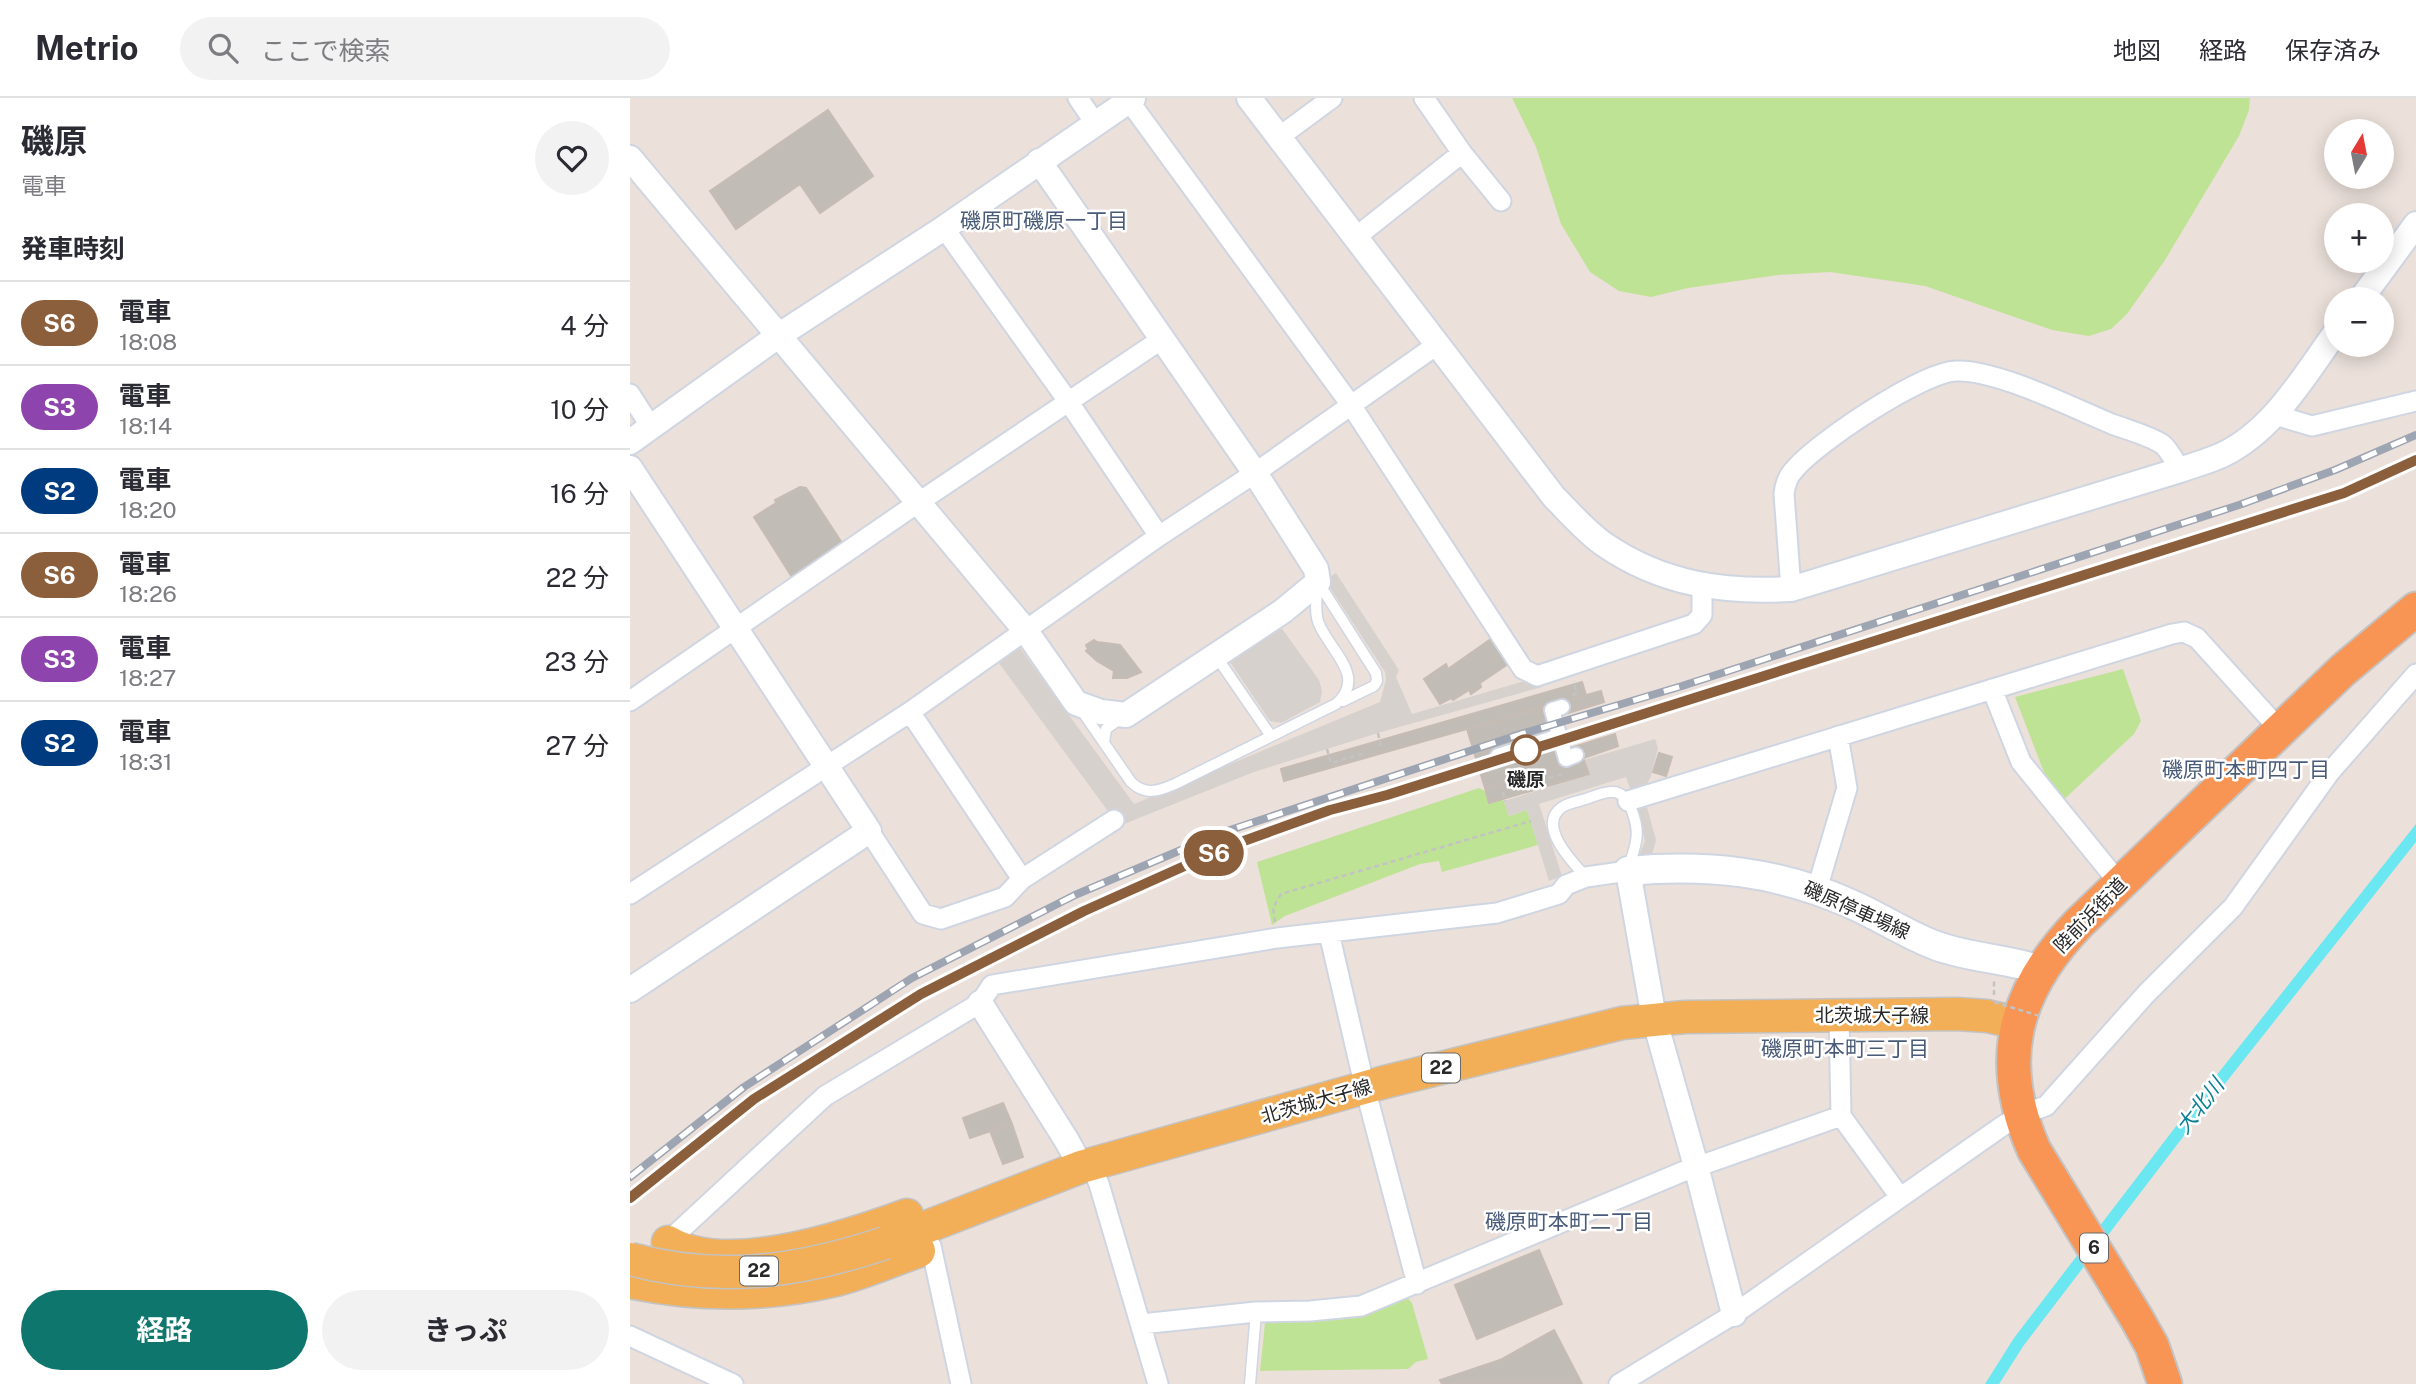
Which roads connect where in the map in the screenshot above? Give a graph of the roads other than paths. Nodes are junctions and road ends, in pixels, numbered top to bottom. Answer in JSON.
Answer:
{"nodes":[{"id":1,"x":1078,"y":98,"type":"edge"},
{"id":2,"x":1249,"y":98,"type":"edge"},
{"id":3,"x":1332,"y":98,"type":"edge"},
{"id":4,"x":1425,"y":98,"type":"edge"},
{"id":5,"x":1131,"y":99,"type":"edge"},
{"id":6,"x":1095,"y":123,"type":"junction"},
{"id":7,"x":1279,"y":137,"type":"junction"},
{"id":8,"x":1462,"y":153,"type":"junction"},
{"id":9,"x":630,"y":158,"type":"edge"},
{"id":10,"x":1039,"y":161,"type":"junction"},
{"id":11,"x":1501,"y":201,"type":"dead end"},
{"id":12,"x":2416,"y":224,"type":"edge"},
{"id":13,"x":944,"y":228,"type":"junction"},
{"id":14,"x":1356,"y":237,"type":"junction"},
{"id":15,"x":2370,"y":287,"type":"edge"},
{"id":16,"x":778,"y":336,"type":"junction"},
{"id":17,"x":1162,"y":339,"type":"junction"},
{"id":18,"x":1438,"y":344,"type":"junction"},
{"id":19,"x":2324,"y":348,"type":"edge"},
{"id":20,"x":630,"y":394,"type":"edge"},
{"id":21,"x":1068,"y":401,"type":"junction"},
{"id":22,"x":2416,"y":401,"type":"edge"},
{"id":23,"x":1351,"y":405,"type":"junction"},
{"id":24,"x":2275,"y":415,"type":"junction"},
{"id":25,"x":652,"y":426,"type":"junction"},
{"id":26,"x":630,"y":442,"type":"edge"},
{"id":27,"x":630,"y":467,"type":"edge"},
{"id":28,"x":2180,"y":470,"type":"junction"},
{"id":29,"x":1255,"y":473,"type":"junction"},
{"id":30,"x":919,"y":502,"type":"junction"},
{"id":31,"x":1159,"y":536,"type":"junction"},
{"id":32,"x":1318,"y":582,"type":"junction"},
{"id":33,"x":1702,"y":586,"type":"junction"},
{"id":34,"x":1791,"y":589,"type":"junction"},
{"id":35,"x":2416,"y":609,"type":"edge"},
{"id":36,"x":1283,"y":611,"type":"junction"},
{"id":37,"x":1318,"y":622,"type":"junction"},
{"id":38,"x":737,"y":629,"type":"junction"},
{"id":39,"x":1026,"y":631,"type":"junction"},
{"id":40,"x":1216,"y":656,"type":"junction"},
{"id":41,"x":2416,"y":674,"type":"edge"},
{"id":42,"x":1992,"y":689,"type":"junction"},
{"id":43,"x":630,"y":701,"type":"edge"},
{"id":44,"x":1076,"y":703,"type":"junction"},
{"id":45,"x":1336,"y":704,"type":"junction"},
{"id":46,"x":1560,"y":710,"type":"dead end"},
{"id":47,"x":910,"y":712,"type":"junction"},
{"id":48,"x":1126,"y":715,"type":"junction"},
{"id":49,"x":2280,"y":730,"type":"junction"},
{"id":50,"x":1271,"y":736,"type":"junction"},
{"id":51,"x":1559,"y":736,"type":"junction"},
{"id":52,"x":1838,"y":736,"type":"junction"},
{"id":53,"x":1104,"y":742,"type":"junction"},
{"id":54,"x":1572,"y":754,"type":"dead end"},
{"id":55,"x":1498,"y":757,"type":"dead end"},
{"id":56,"x":826,"y":767,"type":"junction"},
{"id":57,"x":1629,"y":801,"type":"junction"},
{"id":58,"x":1114,"y":820,"type":"dead end"},
{"id":59,"x":869,"y":831,"type":"junction"},
{"id":60,"x":1628,"y":871,"type":"junction"},
{"id":61,"x":1586,"y":877,"type":"junction"},
{"id":62,"x":1022,"y":879,"type":"junction"},
{"id":63,"x":2120,"y":884,"type":"junction"},
{"id":64,"x":1816,"y":889,"type":"junction"},
{"id":65,"x":630,"y":894,"type":"edge"},
{"id":66,"x":1329,"y":933,"type":"junction"},
{"id":67,"x":2041,"y":970,"type":"junction"},
{"id":68,"x":630,"y":990,"type":"edge"},
{"id":69,"x":980,"y":1003,"type":"junction"},
{"id":70,"x":2019,"y":1014,"type":"junction"},
{"id":71,"x":1839,"y":1015,"type":"junction"},
{"id":72,"x":1654,"y":1018,"type":"junction"},
{"id":73,"x":1365,"y":1088,"type":"junction"},
{"id":74,"x":2020,"y":1115,"type":"junction"},
{"id":75,"x":1842,"y":1116,"type":"junction"},
{"id":76,"x":1086,"y":1165,"type":"junction"},
{"id":77,"x":1696,"y":1166,"type":"junction"},
{"id":78,"x":1036,"y":1184,"type":"junction"},
{"id":79,"x":1900,"y":1197,"type":"junction"},
{"id":80,"x":668,"y":1242,"type":"junction"},
{"id":81,"x":931,"y":1246,"type":"junction"},
{"id":82,"x":630,"y":1259,"type":"edge"},
{"id":83,"x":630,"y":1276,"type":"edge"},
{"id":84,"x":630,"y":1282,"type":"edge"},
{"id":85,"x":1416,"y":1284,"type":"junction"},
{"id":86,"x":1256,"y":1312,"type":"junction"},
{"id":87,"x":1734,"y":1314,"type":"junction"},
{"id":88,"x":1141,"y":1324,"type":"junction"},
{"id":89,"x":630,"y":1336,"type":"edge"},
{"id":90,"x":733,"y":1384,"type":"edge"},
{"id":91,"x":961,"y":1384,"type":"edge"},
{"id":92,"x":1158,"y":1384,"type":"edge"},
{"id":93,"x":1250,"y":1384,"type":"edge"},
{"id":94,"x":1619,"y":1384,"type":"edge"},
{"id":95,"x":2165,"y":1384,"type":"edge"}],
"edges":[{"from":1,"to":6,"type":"street"},
{"from":2,"to":7,"type":"street"},
{"from":3,"to":7,"type":"street"},
{"from":4,"to":8,"type":"street"},
{"from":5,"to":6,"type":"street"},
{"from":5,"to":23,"type":"street"},
{"from":6,"to":10,"type":"street"},
{"from":7,"to":14,"type":"street"},
{"from":8,"to":11,"type":"street"},
{"from":8,"to":14,"type":"street"},
{"from":9,"to":16,"type":"street"},
{"from":10,"to":13,"type":"street"},
{"from":10,"to":17,"type":"street"},
{"from":12,"to":15,"type":"street"},
{"from":13,"to":16,"type":"street"},
{"from":13,"to":21,"type":"street"},
{"from":14,"to":18,"type":"street"},
{"from":16,"to":25,"type":"street"},
{"from":16,"to":30,"type":"street"},
{"from":17,"to":21,"type":"street"},
{"from":17,"to":29,"type":"street"},
{"from":18,"to":23,"type":"street"},
{"from":18,"to":33,"type":"street"},
{"from":19,"to":24,"type":"street"},
{"from":20,"to":25,"type":"street"},
{"from":21,"to":30,"type":"street"},
{"from":21,"to":31,"type":"street"},
{"from":22,"to":24,"type":"street"},
{"from":23,"to":29,"type":"street"},
{"from":23,"to":33,"type":"street"},
{"from":24,"to":28,"type":"street"},
{"from":25,"to":26,"type":"street"},
{"from":27,"to":38,"type":"street"},
{"from":28,"to":34,"type":"street"},
{"from":28,"to":34,"type":"street"},
{"from":29,"to":31,"type":"street"},
{"from":29,"to":32,"type":"street"},
{"from":30,"to":38,"type":"street"},
{"from":30,"to":39,"type":"street"},
{"from":31,"to":39,"type":"street"},
{"from":32,"to":36,"type":"street"},
{"from":32,"to":37,"type":"lane"},
{"from":32,"to":45,"type":"lane"},
{"from":33,"to":34,"type":"street"},
{"from":35,"to":49,"type":"highway","name":"陸前浜街道","number":"6"},
{"from":36,"to":37,"type":"lane"},
{"from":36,"to":40,"type":"street"},
{"from":37,"to":45,"type":"lane"},
{"from":38,"to":43,"type":"street"},
{"from":38,"to":56,"type":"street"},
{"from":39,"to":44,"type":"street"},
{"from":39,"to":47,"type":"street"},
{"from":40,"to":48,"type":"street"},
{"from":40,"to":50,"type":"lane"},
{"from":41,"to":74,"type":"street"},
{"from":42,"to":49,"type":"street"},
{"from":42,"to":52,"type":"street"},
{"from":42,"to":63,"type":"street"},
{"from":44,"to":48,"type":"street"},
{"from":44,"to":53,"type":"lane"},
{"from":45,"to":50,"type":"lane"},
{"from":46,"to":51,"type":"street"},
{"from":47,"to":56,"type":"street"},
{"from":47,"to":62,"type":"street"},
{"from":48,"to":53,"type":"lane"},
{"from":49,"to":63,"type":"highway","name":"陸前浜街道","number":"6"},
{"from":50,"to":53,"type":"lane"},
{"from":51,"to":54,"type":"street"},
{"from":51,"to":55,"type":"street"},
{"from":52,"to":57,"type":"street"},
{"from":52,"to":64,"type":"street"},
{"from":56,"to":59,"type":"street"},
{"from":56,"to":65,"type":"street"},
{"from":57,"to":60,"type":"lane"},
{"from":57,"to":61,"type":"lane"},
{"from":58,"to":62,"type":"street"},
{"from":59,"to":62,"type":"street"},
{"from":59,"to":68,"type":"street"},
{"from":60,"to":61,"type":"street"},
{"from":60,"to":64,"type":"main road","name":"磯原停車場線"},
{"from":60,"to":72,"type":"street"},
{"from":61,"to":66,"type":"street"},
{"from":63,"to":67,"type":"highway","name":"陸前浜街道","number":"6"},
{"from":64,"to":67,"type":"main road","name":"磯原停車場線"},
{"from":66,"to":69,"type":"street"},
{"from":66,"to":73,"type":"street"},
{"from":67,"to":70,"type":"highway","name":"陸前浜街道","number":"6"},
{"from":69,"to":76,"type":"street"},
{"from":69,"to":80,"type":"street"},
{"from":70,"to":71,"type":"main road","name":"北茨城大子線","number":"22"},
{"from":70,"to":74,"type":"highway","name":"陸前浜街道","number":"6"},
{"from":71,"to":72,"type":"main road","name":"北茨城大子線","number":"22"},
{"from":71,"to":75,"type":"street"},
{"from":72,"to":73,"type":"main road","name":"北茨城大子線","number":"22"},
{"from":72,"to":77,"type":"street"},
{"from":73,"to":76,"type":"main road","name":"北茨城大子線","number":"22"},
{"from":73,"to":85,"type":"street"},
{"from":74,"to":79,"type":"street"},
{"from":74,"to":95,"type":"highway","name":"陸前浜街道","number":"6"},
{"from":75,"to":77,"type":"street"},
{"from":75,"to":79,"type":"street"},
{"from":76,"to":78,"type":"main road","name":"北茨城大子線","number":"22"},
{"from":76,"to":88,"type":"street"},
{"from":77,"to":85,"type":"street"},
{"from":77,"to":87,"type":"street"},
{"from":78,"to":80,"type":"main road"},
{"from":78,"to":81,"type":"main road"},
{"from":78,"to":82,"type":"main road","name":"北茨城大子線","number":"22","bridge":true},
{"from":79,"to":87,"type":"street"},
{"from":80,"to":83,"type":"street"},
{"from":81,"to":84,"type":"main road"},
{"from":81,"to":91,"type":"street"},
{"from":85,"to":86,"type":"street"},
{"from":86,"to":88,"type":"street"},
{"from":86,"to":93,"type":"lane"},
{"from":87,"to":94,"type":"street"},
{"from":88,"to":92,"type":"street"},
{"from":89,"to":90,"type":"street"}]}
